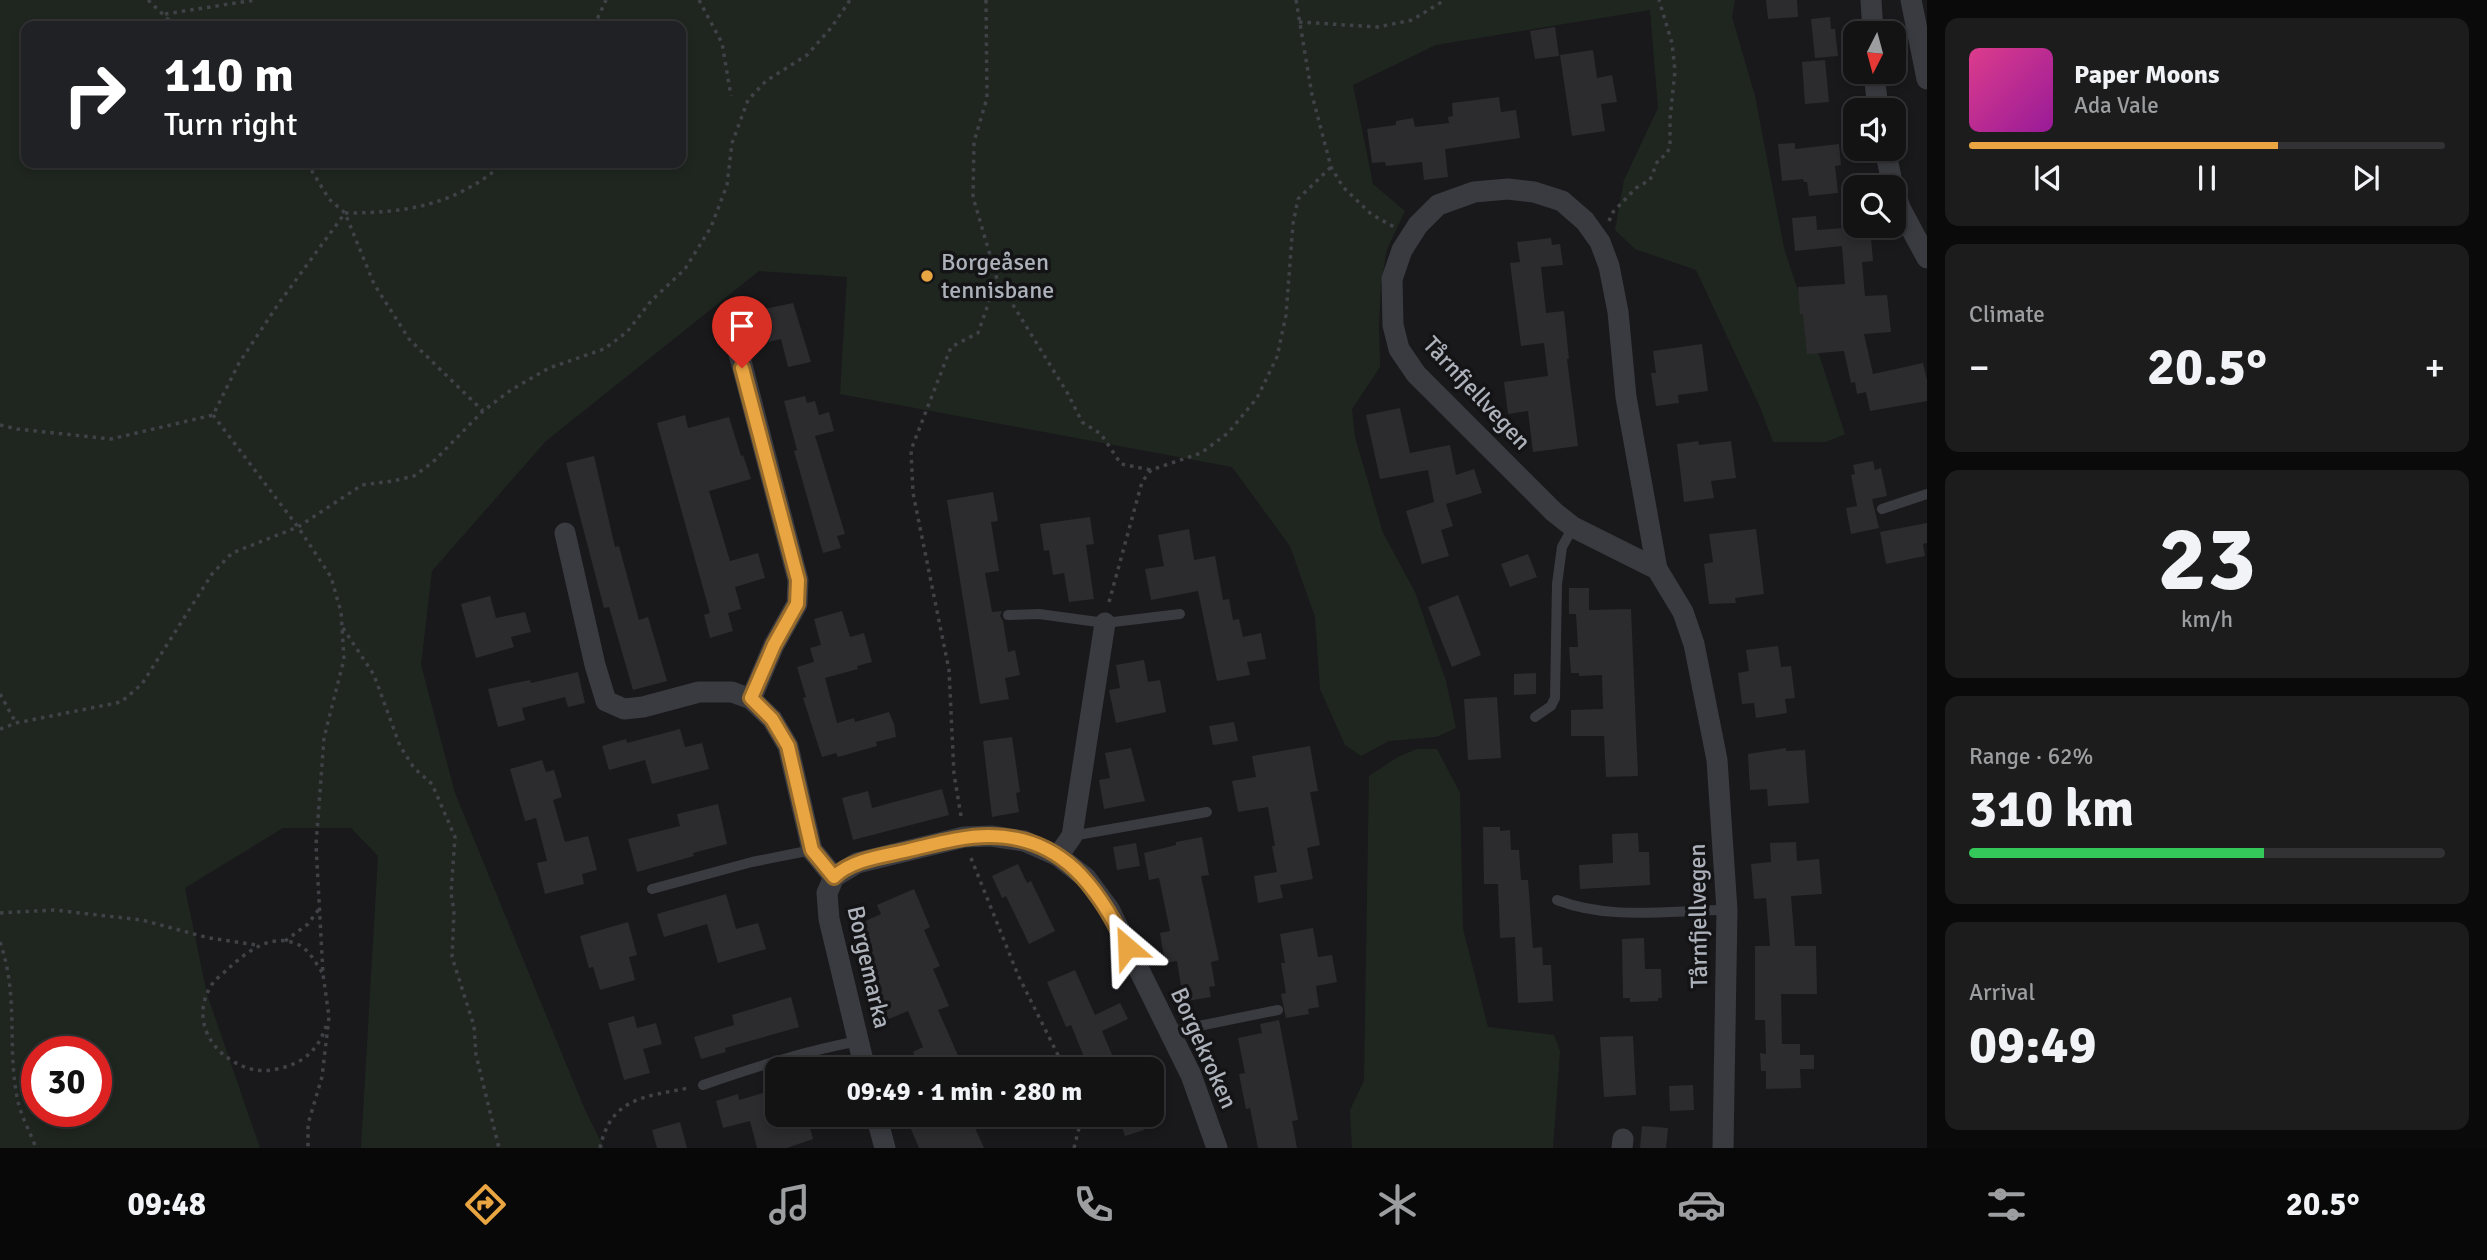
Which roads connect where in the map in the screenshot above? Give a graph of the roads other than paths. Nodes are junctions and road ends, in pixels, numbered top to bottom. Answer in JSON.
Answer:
{"nodes":[{"id":1,"x":1871,"y":0,"type":"edge"},
{"id":2,"x":1911,"y":0,"type":"edge"},
{"id":3,"x":1872,"y":21,"type":"edge"},
{"id":4,"x":1927,"y":79,"type":"edge"},
{"id":5,"x":1906,"y":219,"type":"edge"},
{"id":6,"x":1927,"y":258,"type":"edge"},
{"id":7,"x":736,"y":342,"type":"dead end"},
{"id":8,"x":1927,"y":494,"type":"edge"},
{"id":9,"x":1882,"y":509,"type":"dead end"},
{"id":10,"x":1573,"y":527,"type":"junction"},
{"id":11,"x":565,"y":533,"type":"dead end"},
{"id":12,"x":1657,"y":569,"type":"junction"},
{"id":13,"x":1180,"y":614,"type":"dead end"},
{"id":14,"x":1008,"y":615,"type":"dead end"},
{"id":15,"x":1105,"y":623,"type":"junction"},
{"id":16,"x":751,"y":698,"type":"junction"},
{"id":17,"x":1535,"y":717,"type":"dead end"},
{"id":18,"x":1208,"y":812,"type":"dead end"},
{"id":19,"x":1072,"y":836,"type":"junction"},
{"id":20,"x":812,"y":850,"type":"junction"},
{"id":21,"x":1058,"y":856,"type":"junction"},
{"id":22,"x":834,"y":877,"type":"junction"},
{"id":23,"x":652,"y":889,"type":"dead end"},
{"id":24,"x":1557,"y":900,"type":"dead end"},
{"id":25,"x":1727,"y":910,"type":"junction"},
{"id":26,"x":1278,"y":1010,"type":"dead end"},
{"id":27,"x":1169,"y":1032,"type":"junction"},
{"id":28,"x":859,"y":1041,"type":"junction"},
{"id":29,"x":862,"y":1057,"type":"edge"},
{"id":30,"x":703,"y":1084,"type":"road end"},
{"id":31,"x":879,"y":1127,"type":"edge"},
{"id":32,"x":885,"y":1148,"type":"edge"},
{"id":33,"x":1217,"y":1148,"type":"edge"},
{"id":34,"x":1723,"y":1148,"type":"edge"}],
"edges":[{"from":1,"to":3,"type":"street"},
{"from":2,"to":4,"type":"street"},
{"from":5,"to":6,"type":"street"},
{"from":7,"to":16,"type":"street"},
{"from":8,"to":9,"type":"lane"},
{"from":10,"to":12,"type":"street","name":"Tårnfjellvegen"},
{"from":10,"to":12,"type":"street","name":"Tårnfjellvegen"},
{"from":10,"to":17,"type":"lane"},
{"from":11,"to":16,"type":"street"},
{"from":12,"to":25,"type":"street","name":"Tårnfjellvegen"},
{"from":13,"to":15,"type":"lane"},
{"from":14,"to":15,"type":"lane"},
{"from":15,"to":19,"type":"street"},
{"from":16,"to":20,"type":"street"},
{"from":18,"to":19,"type":"lane"},
{"from":19,"to":21,"type":"street"},
{"from":20,"to":22,"type":"street"},
{"from":20,"to":23,"type":"lane"},
{"from":21,"to":22,"type":"street","name":"Borgekroken"},
{"from":21,"to":27,"type":"street","name":"Borgekroken"},
{"from":22,"to":28,"type":"street","name":"Borgemarka"},
{"from":24,"to":25,"type":"lane"},
{"from":25,"to":34,"type":"street","name":"Tårnfjellvegen"},
{"from":26,"to":27,"type":"lane"},
{"from":27,"to":33,"type":"street","name":"Borgekroken"},
{"from":28,"to":29,"type":"street","name":"Borgemarka"},
{"from":28,"to":30,"type":"lane"},
{"from":31,"to":32,"type":"street"}]}
